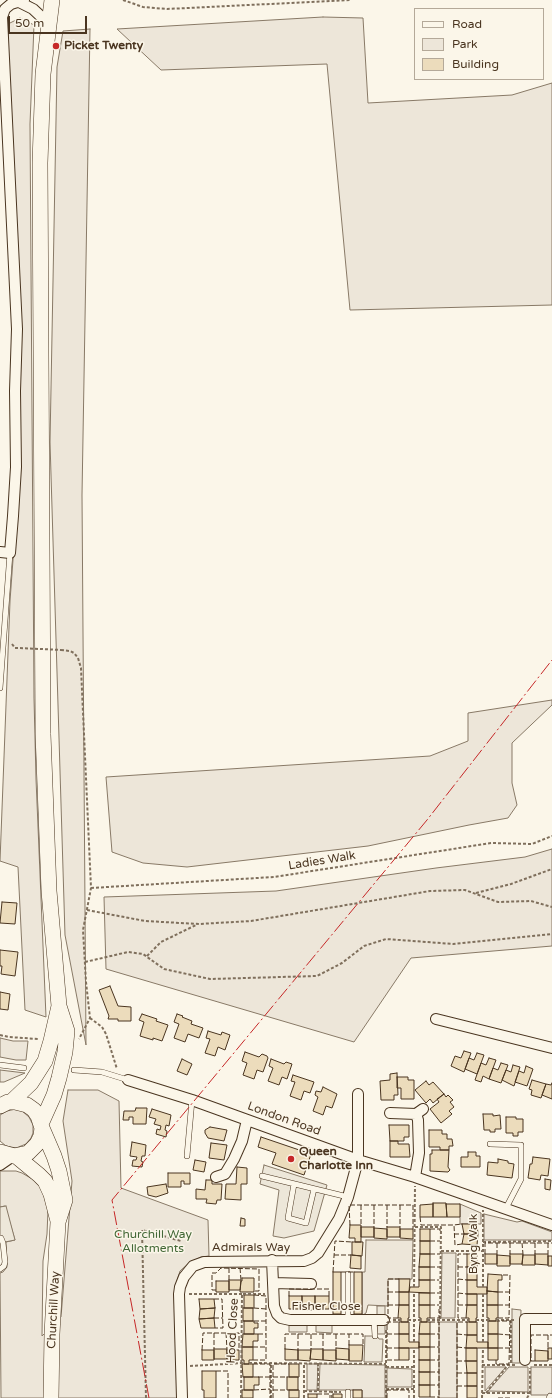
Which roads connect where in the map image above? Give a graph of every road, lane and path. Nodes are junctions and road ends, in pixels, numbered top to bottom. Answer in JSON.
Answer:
{"nodes":[{"id":1,"x":52,"y":0,"type":"edge"},
{"id":2,"x":123,"y":0,"type":"edge"},
{"id":3,"x":351,"y":0,"type":"edge"},
{"id":4,"x":17,"y":1,"type":"edge"},
{"id":5,"x":49,"y":24,"type":"junction"},
{"id":6,"x":2,"y":69,"type":"edge"},
{"id":7,"x":5,"y":552,"type":"edge"},
{"id":8,"x":11,"y":642,"type":"dead end"},
{"id":9,"x":0,"y":688,"type":"edge"},
{"id":10,"x":552,"y":836,"type":"edge"},
{"id":11,"x":552,"y":869,"type":"edge"},
{"id":12,"x":91,"y":888,"type":"junction"},
{"id":13,"x":475,"y":894,"type":"junction"},
{"id":14,"x":552,"y":907,"type":"edge"},
{"id":15,"x":87,"y":910,"type":"junction"},
{"id":16,"x":198,"y":924,"type":"junction"},
{"id":17,"x":552,"y":934,"type":"edge"},
{"id":18,"x":146,"y":956,"type":"junction"},
{"id":19,"x":85,"y":962,"type":"junction"},
{"id":20,"x":59,"y":1006,"type":"junction"},
{"id":21,"x":436,"y":1019,"type":"dead end"},
{"id":22,"x":551,"y":1046,"type":"edge"},
{"id":23,"x":0,"y":1066,"type":"edge"},
{"id":24,"x":24,"y":1068,"type":"dead end"},
{"id":25,"x":117,"y":1069,"type":"dead end"},
{"id":26,"x":74,"y":1070,"type":"dead end"},
{"id":27,"x":128,"y":1080,"type":"joint"},
{"id":28,"x":358,"y":1094,"type":"dead end"},
{"id":29,"x":192,"y":1100,"type":"junction"},
{"id":30,"x":5,"y":1104,"type":"edge"},
{"id":31,"x":390,"y":1113,"type":"dead end"},
{"id":32,"x":247,"y":1120,"type":"junction"},
{"id":33,"x":41,"y":1126,"type":"junction"},
{"id":34,"x":490,"y":1144,"type":"dead end"},
{"id":35,"x":10,"y":1155,"type":"edge"},
{"id":36,"x":187,"y":1156,"type":"dead end"},
{"id":37,"x":358,"y":1160,"type":"junction"},
{"id":38,"x":0,"y":1165,"type":"edge"},
{"id":39,"x":262,"y":1176,"type":"dead end"},
{"id":40,"x":216,"y":1177,"type":"dead end"},
{"id":41,"x":415,"y":1177,"type":"junction"},
{"id":42,"x":294,"y":1184,"type":"junction"},
{"id":43,"x":314,"y":1189,"type":"junction"},
{"id":44,"x":348,"y":1197,"type":"junction"},
{"id":45,"x":483,"y":1201,"type":"junction"},
{"id":46,"x":506,"y":1208,"type":"junction"},
{"id":47,"x":58,"y":1222,"type":"junction"},
{"id":48,"x":552,"y":1225,"type":"edge"},
{"id":49,"x":415,"y":1227,"type":"junction"},
{"id":50,"x":1,"y":1238,"type":"edge"},
{"id":51,"x":181,"y":1241,"type":"dead end"},
{"id":52,"x":552,"y":1241,"type":"edge"},
{"id":53,"x":483,"y":1242,"type":"junction"},
{"id":54,"x":441,"y":1251,"type":"junction"},
{"id":55,"x":483,"y":1251,"type":"junction"},
{"id":56,"x":272,"y":1260,"type":"junction"},
{"id":57,"x":0,"y":1269,"type":"edge"},
{"id":58,"x":348,"y":1274,"type":"dead end"},
{"id":59,"x":273,"y":1283,"type":"junction"},
{"id":60,"x":311,"y":1284,"type":"dead end"},
{"id":61,"x":414,"y":1287,"type":"dead end"},
{"id":62,"x":483,"y":1287,"type":"dead end"},
{"id":63,"x":414,"y":1292,"type":"dead end"},
{"id":64,"x":179,"y":1294,"type":"junction"},
{"id":65,"x":242,"y":1294,"type":"junction"},
{"id":66,"x":273,"y":1294,"type":"junction"},
{"id":67,"x":483,"y":1294,"type":"dead end"},
{"id":68,"x":552,"y":1319,"type":"edge"},
{"id":69,"x":348,"y":1320,"type":"junction"},
{"id":70,"x":401,"y":1320,"type":"dead end"},
{"id":71,"x":408,"y":1320,"type":"dead end"},
{"id":72,"x":414,"y":1320,"type":"junction"},
{"id":73,"x":421,"y":1320,"type":"dead end"},
{"id":74,"x":427,"y":1320,"type":"dead end"},
{"id":75,"x":440,"y":1320,"type":"junction"},
{"id":76,"x":469,"y":1320,"type":"dead end"},
{"id":77,"x":476,"y":1320,"type":"dead end"},
{"id":78,"x":482,"y":1320,"type":"junction"},
{"id":79,"x":489,"y":1320,"type":"dead end"},
{"id":80,"x":496,"y":1320,"type":"dead end"},
{"id":81,"x":383,"y":1322,"type":"junction"},
{"id":82,"x":375,"y":1336,"type":"dead end"},
{"id":83,"x":414,"y":1342,"type":"dead end"},
{"id":84,"x":482,"y":1342,"type":"dead end"},
{"id":85,"x":414,"y":1348,"type":"dead end"},
{"id":86,"x":482,"y":1348,"type":"dead end"},
{"id":87,"x":244,"y":1362,"type":"dead end"},
{"id":88,"x":271,"y":1362,"type":"junction"},
{"id":89,"x":240,"y":1363,"type":"junction"},
{"id":90,"x":250,"y":1363,"type":"dead end"},
{"id":91,"x":304,"y":1363,"type":"junction"},
{"id":92,"x":318,"y":1363,"type":"junction"},
{"id":93,"x":521,"y":1363,"type":"joint"},
{"id":94,"x":386,"y":1365,"type":"junction"},
{"id":95,"x":482,"y":1365,"type":"junction"},
{"id":96,"x":510,"y":1365,"type":"junction"},
{"id":97,"x":552,"y":1365,"type":"edge"},
{"id":98,"x":181,"y":1366,"type":"junction"},
{"id":99,"x":414,"y":1367,"type":"junction"},
{"id":100,"x":386,"y":1389,"type":"junction"},
{"id":101,"x":414,"y":1389,"type":"junction"},
{"id":102,"x":304,"y":1391,"type":"junction"},
{"id":103,"x":318,"y":1391,"type":"junction"},
{"id":104,"x":332,"y":1391,"type":"junction"},
{"id":105,"x":348,"y":1392,"type":"joint"},
{"id":106,"x":482,"y":1393,"type":"junction"},
{"id":107,"x":486,"y":1393,"type":"junction"},
{"id":108,"x":530,"y":1393,"type":"junction"},
{"id":109,"x":50,"y":1398,"type":"edge"},
{"id":110,"x":146,"y":1398,"type":"edge"},
{"id":111,"x":182,"y":1398,"type":"edge"},
{"id":112,"x":241,"y":1398,"type":"edge"},
{"id":113,"x":271,"y":1398,"type":"edge"},
{"id":114,"x":304,"y":1398,"type":"edge"},
{"id":115,"x":332,"y":1398,"type":"edge"},
{"id":116,"x":348,"y":1398,"type":"edge"},
{"id":117,"x":386,"y":1398,"type":"edge"},
{"id":118,"x":414,"y":1398,"type":"edge"},
{"id":119,"x":482,"y":1398,"type":"edge"},
{"id":120,"x":527,"y":1398,"type":"edge"}],
"edges":[{"from":1,"to":5,"type":"main road"},
{"from":2,"to":3,"type":"path"},
{"from":4,"to":5,"type":"street"},
{"from":4,"to":6,"type":"street"},
{"from":5,"to":20,"type":"main road"},
{"from":6,"to":7,"type":"street"},
{"from":7,"to":9,"type":"lane"},
{"from":8,"to":12,"type":"path","bridge":true},
{"from":10,"to":12,"type":"path","name":"Ladies Walk"},
{"from":11,"to":13,"type":"path"},
{"from":12,"to":15,"type":"path"},
{"from":13,"to":14,"type":"path"},
{"from":13,"to":16,"type":"path"},
{"from":15,"to":16,"type":"path"},
{"from":15,"to":19,"type":"path"},
{"from":16,"to":18,"type":"path"},
{"from":17,"to":18,"type":"path"},
{"from":18,"to":19,"type":"path"},
{"from":19,"to":25,"type":"path"},
{"from":20,"to":30,"type":"main road"},
{"from":20,"to":33,"type":"main road"},
{"from":21,"to":22,"type":"street"},
{"from":23,"to":24,"type":"lane"},
{"from":26,"to":27,"type":"lane","name":"London Road"},
{"from":27,"to":29,"type":"street","name":"London Road"},
{"from":28,"to":37,"type":"street","name":"Admirals Way"},
{"from":29,"to":32,"type":"street","name":"London Road"},
{"from":29,"to":36,"type":"lane"},
{"from":30,"to":33,"type":"main road","name":"Churchill Way"},
{"from":31,"to":41,"type":"street"},
{"from":32,"to":37,"type":"street","name":"London Road"},
{"from":32,"to":40,"type":"street"},
{"from":33,"to":35,"type":"main road"},
{"from":33,"to":47,"type":"main road","name":"Churchill Way"},
{"from":34,"to":46,"type":"lane"},
{"from":35,"to":38,"type":"street"},
{"from":35,"to":47,"type":"main road","name":"Churchill Way"},
{"from":37,"to":41,"type":"street","name":"London Road"},
{"from":37,"to":44,"type":"street","name":"Admirals Way"},
{"from":39,"to":42,"type":"lane"},
{"from":41,"to":45,"type":"street","name":"London Road"},
{"from":41,"to":49,"type":"path"},
{"from":42,"to":43,"type":"lane"},
{"from":42,"to":43,"type":"lane"},
{"from":43,"to":44,"type":"lane"},
{"from":44,"to":56,"type":"street","name":"Admirals Way"},
{"from":45,"to":46,"type":"street","name":"London Road"},
{"from":45,"to":53,"type":"path","name":"Byng Walk"},
{"from":46,"to":48,"type":"street","name":"London Road"},
{"from":47,"to":109,"type":"main road","name":"Churchill Way"},
{"from":49,"to":54,"type":"path"},
{"from":49,"to":61,"type":"path"},
{"from":50,"to":57,"type":"lane"},
{"from":51,"to":110,"type":"path"},
{"from":52,"to":53,"type":"path"},
{"from":53,"to":55,"type":"path","name":"Byng Walk"},
{"from":54,"to":55,"type":"path"},
{"from":54,"to":75,"type":"path"},
{"from":55,"to":62,"type":"path","name":"Byng Walk"},
{"from":56,"to":59,"type":"street","name":"Fisher Close"},
{"from":56,"to":64,"type":"street","name":"Admirals Way"},
{"from":58,"to":69,"type":"lane"},
{"from":59,"to":60,"type":"street","name":"Fisher Close"},
{"from":59,"to":66,"type":"street","name":"Fisher Close"},
{"from":63,"to":72,"type":"path"},
{"from":64,"to":65,"type":"path"},
{"from":64,"to":98,"type":"street","name":"Admirals Way"},
{"from":65,"to":66,"type":"path","name":"Hood Close"},
{"from":65,"to":89,"type":"path","name":"Hood Close"},
{"from":66,"to":69,"type":"street","name":"Fisher Close"},
{"from":67,"to":78,"type":"path"},
{"from":68,"to":93,"type":"street"},
{"from":69,"to":81,"type":"street","name":"Fisher Close"},
{"from":70,"to":81,"type":"path"},
{"from":71,"to":72,"type":"path"},
{"from":72,"to":73,"type":"path"},
{"from":72,"to":83,"type":"path"},
{"from":74,"to":75,"type":"path"},
{"from":75,"to":76,"type":"path"},
{"from":77,"to":78,"type":"path"},
{"from":78,"to":79,"type":"path"},
{"from":78,"to":84,"type":"path"},
{"from":80,"to":96,"type":"path"},
{"from":81,"to":82,"type":"lane"},
{"from":81,"to":94,"type":"path"},
{"from":85,"to":99,"type":"path"},
{"from":86,"to":95,"type":"path"},
{"from":87,"to":89,"type":"path"},
{"from":88,"to":90,"type":"path"},
{"from":88,"to":91,"type":"path"},
{"from":88,"to":113,"type":"path"},
{"from":89,"to":98,"type":"path"},
{"from":89,"to":112,"type":"path","name":"Hood Close"},
{"from":91,"to":92,"type":"path"},
{"from":91,"to":102,"type":"path"},
{"from":92,"to":94,"type":"path"},
{"from":92,"to":103,"type":"path"},
{"from":93,"to":96,"type":"path"},
{"from":94,"to":99,"type":"path"},
{"from":94,"to":100,"type":"path"},
{"from":95,"to":96,"type":"path"},
{"from":95,"to":106,"type":"path"},
{"from":96,"to":107,"type":"path"},
{"from":97,"to":108,"type":"path"},
{"from":98,"to":111,"type":"street","name":"Admirals Way"},
{"from":99,"to":101,"type":"path"},
{"from":100,"to":101,"type":"path"},
{"from":100,"to":117,"type":"path"},
{"from":101,"to":118,"type":"path"},
{"from":102,"to":103,"type":"path"},
{"from":102,"to":114,"type":"path"},
{"from":103,"to":104,"type":"path"},
{"from":104,"to":105,"type":"path"},
{"from":104,"to":115,"type":"path"},
{"from":105,"to":116,"type":"lane"},
{"from":106,"to":107,"type":"path"},
{"from":106,"to":119,"type":"path"},
{"from":107,"to":108,"type":"path"},
{"from":108,"to":120,"type":"path"}]}
